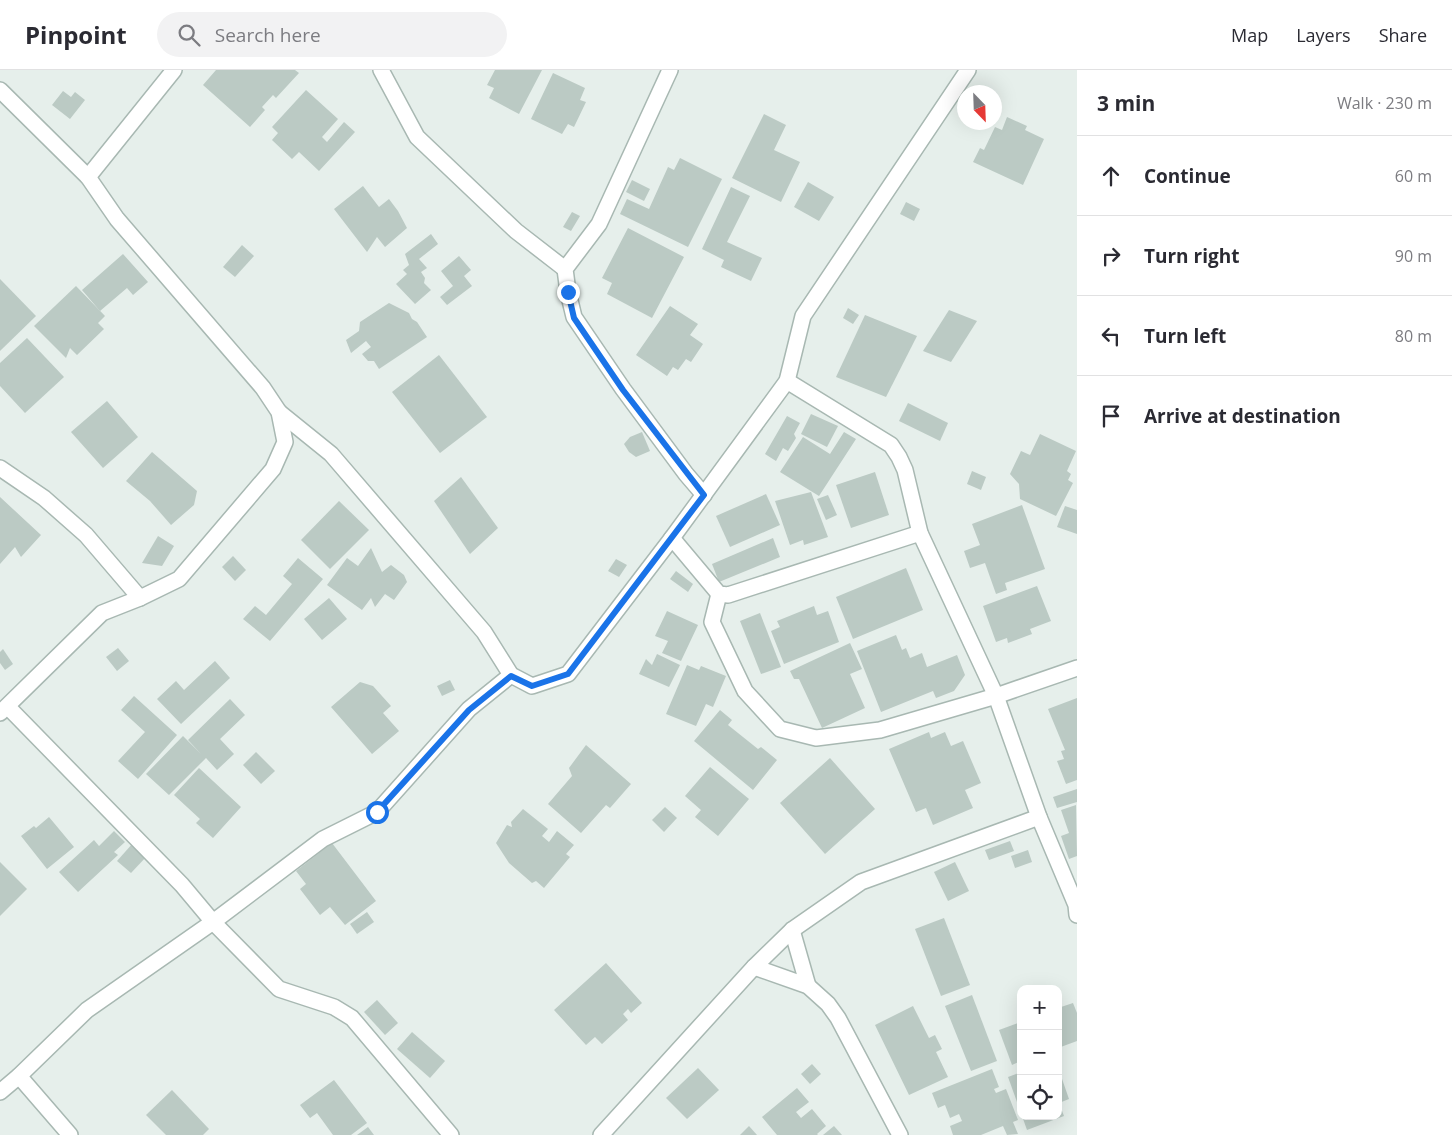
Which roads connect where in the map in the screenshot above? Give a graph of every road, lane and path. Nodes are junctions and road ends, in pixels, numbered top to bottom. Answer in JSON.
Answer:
{"nodes":[{"id":1,"x":174,"y":70,"type":"edge"},
{"id":2,"x":382,"y":70,"type":"edge"},
{"id":3,"x":670,"y":70,"type":"edge"},
{"id":4,"x":968,"y":70,"type":"edge"},
{"id":5,"x":0,"y":90,"type":"edge"},
{"id":6,"x":88,"y":177,"type":"junction"},
{"id":7,"x":566,"y":269,"type":"junction"},
{"id":8,"x":787,"y":381,"type":"junction"},
{"id":9,"x":279,"y":412,"type":"junction"},
{"id":10,"x":0,"y":468,"type":"edge"},
{"id":11,"x":704,"y":495,"type":"junction"},
{"id":12,"x":920,"y":533,"type":"junction"},
{"id":13,"x":672,"y":538,"type":"junction"},
{"id":14,"x":719,"y":594,"type":"junction"},
{"id":15,"x":140,"y":598,"type":"junction"},
{"id":16,"x":1077,"y":668,"type":"edge"},
{"id":17,"x":511,"y":676,"type":"junction"},
{"id":18,"x":996,"y":696,"type":"junction"},
{"id":19,"x":4,"y":710,"type":"edge"},
{"id":20,"x":1039,"y":818,"type":"junction"},
{"id":21,"x":1077,"y":908,"type":"edge"},
{"id":22,"x":213,"y":922,"type":"junction"},
{"id":23,"x":792,"y":930,"type":"junction"},
{"id":24,"x":754,"y":967,"type":"junction"},
{"id":25,"x":808,"y":986,"type":"junction"},
{"id":26,"x":19,"y":1076,"type":"junction"},
{"id":27,"x":0,"y":1092,"type":"edge"},
{"id":28,"x":70,"y":1135,"type":"edge"},
{"id":29,"x":451,"y":1135,"type":"edge"},
{"id":30,"x":602,"y":1135,"type":"edge"},
{"id":31,"x":900,"y":1135,"type":"edge"}],
"edges":[{"from":1,"to":6,"type":"street"},
{"from":2,"to":7,"type":"street"},
{"from":3,"to":7,"type":"street"},
{"from":4,"to":8,"type":"street"},
{"from":5,"to":6,"type":"street"},
{"from":6,"to":9,"type":"street"},
{"from":7,"to":11,"type":"street"},
{"from":8,"to":11,"type":"street"},
{"from":8,"to":12,"type":"street"},
{"from":9,"to":15,"type":"street"},
{"from":9,"to":17,"type":"street"},
{"from":10,"to":15,"type":"street"},
{"from":11,"to":13,"type":"street"},
{"from":12,"to":14,"type":"street"},
{"from":12,"to":18,"type":"street"},
{"from":13,"to":14,"type":"street"},
{"from":13,"to":17,"type":"street"},
{"from":14,"to":18,"type":"street"},
{"from":15,"to":19,"type":"street"},
{"from":16,"to":18,"type":"street"},
{"from":17,"to":22,"type":"street"},
{"from":18,"to":20,"type":"street"},
{"from":19,"to":22,"type":"street"},
{"from":20,"to":21,"type":"street"},
{"from":20,"to":23,"type":"street"},
{"from":22,"to":26,"type":"street"},
{"from":22,"to":29,"type":"street"},
{"from":23,"to":24,"type":"street"},
{"from":23,"to":25,"type":"street"},
{"from":24,"to":25,"type":"street"},
{"from":24,"to":30,"type":"street"},
{"from":25,"to":31,"type":"street"},
{"from":26,"to":27,"type":"street"},
{"from":26,"to":28,"type":"street"}]}
